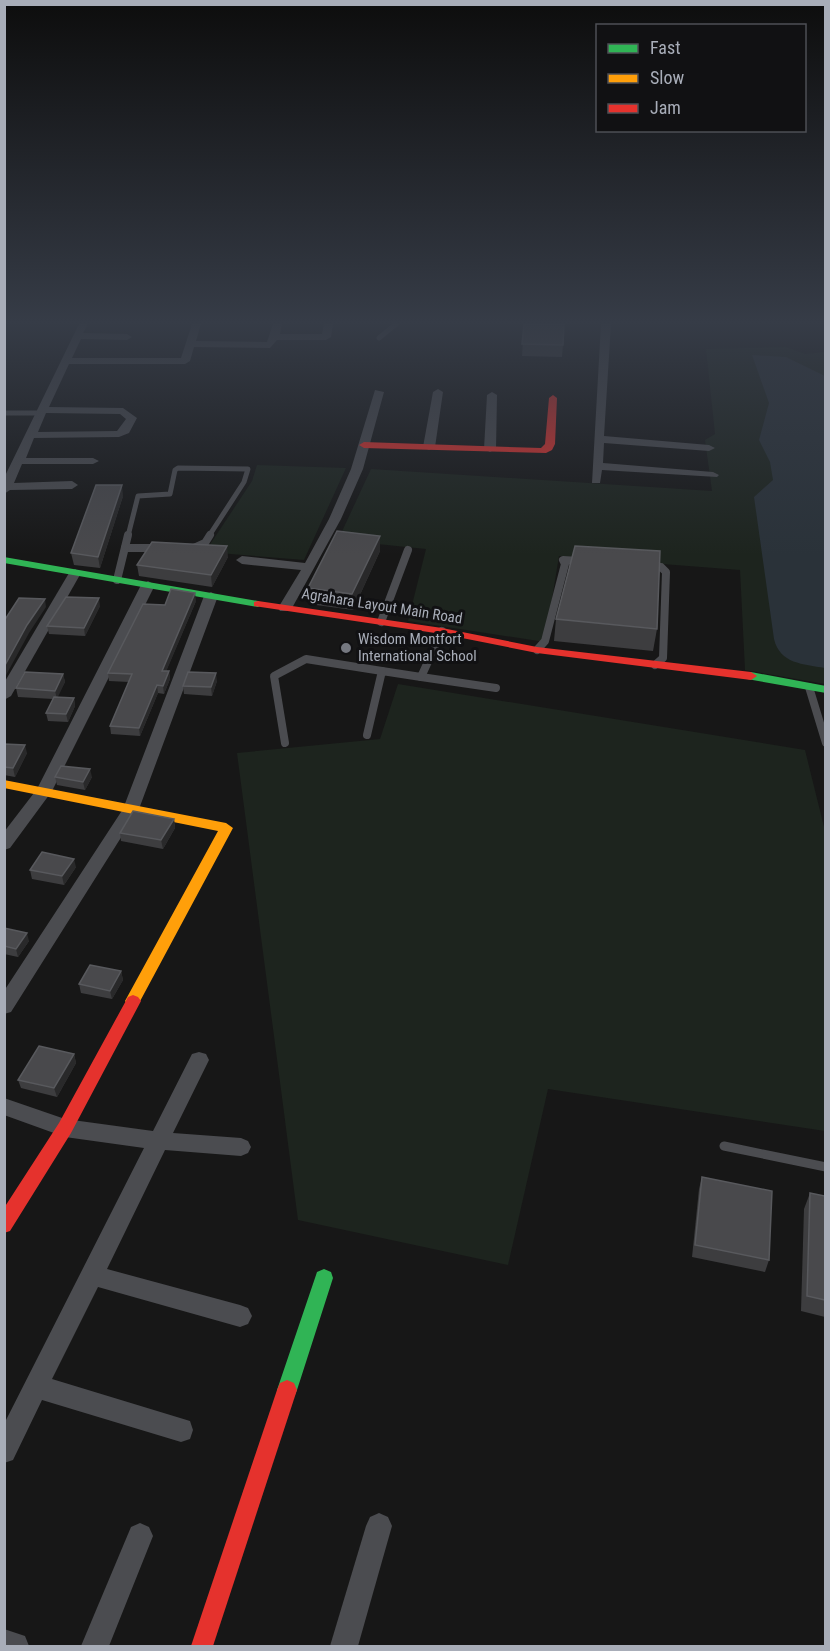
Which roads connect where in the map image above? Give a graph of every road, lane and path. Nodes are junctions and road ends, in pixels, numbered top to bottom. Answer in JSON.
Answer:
{"nodes":[{"id":1,"x":47,"y":401,"type":"edge"},
{"id":2,"x":376,"y":401,"type":"edge"},
{"id":3,"x":437,"y":401,"type":"edge"},
{"id":4,"x":492,"y":401,"type":"edge"},
{"id":5,"x":553,"y":401,"type":"edge"},
{"id":6,"x":601,"y":401,"type":"edge"},
{"id":7,"x":42,"y":412,"type":"junction"},
{"id":8,"x":4,"y":413,"type":"edge"},
{"id":9,"x":31,"y":435,"type":"junction"},
{"id":10,"x":599,"y":439,"type":"junction"},
{"id":11,"x":364,"y":445,"type":"junction"},
{"id":12,"x":429,"y":447,"type":"junction"},
{"id":13,"x":709,"y":448,"type":"dead end"},
{"id":14,"x":490,"y":449,"type":"junction"},
{"id":15,"x":19,"y":461,"type":"junction"},
{"id":16,"x":93,"y":461,"type":"dead end"},
{"id":17,"x":597,"y":466,"type":"junction"},
{"id":18,"x":713,"y":475,"type":"dead end"},
{"id":19,"x":596,"y":481,"type":"dead end"},
{"id":20,"x":72,"y":485,"type":"dead end"},
{"id":21,"x":5,"y":489,"type":"edge"},
{"id":22,"x":125,"y":548,"type":"junction"},
{"id":23,"x":167,"y":548,"type":"edge"},
{"id":24,"x":188,"y":548,"type":"edge"},
{"id":25,"x":408,"y":550,"type":"dead end"},
{"id":26,"x":4,"y":560,"type":"edge"},
{"id":27,"x":242,"y":560,"type":"dead end"},
{"id":28,"x":585,"y":561,"type":"edge"},
{"id":29,"x":639,"y":566,"type":"edge"},
{"id":30,"x":309,"y":567,"type":"junction"},
{"id":31,"x":75,"y":573,"type":"junction"},
{"id":32,"x":117,"y":580,"type":"junction"},
{"id":33,"x":148,"y":585,"type":"junction"},
{"id":34,"x":211,"y":596,"type":"junction"},
{"id":35,"x":285,"y":608,"type":"junction"},
{"id":36,"x":381,"y":622,"type":"junction"},
{"id":37,"x":442,"y":631,"type":"junction"},
{"id":38,"x":537,"y":650,"type":"junction"},
{"id":39,"x":656,"y":665,"type":"junction"},
{"id":40,"x":382,"y":671,"type":"junction"},
{"id":41,"x":421,"y":677,"type":"junction"},
{"id":42,"x":809,"y":687,"type":"junction"},
{"id":43,"x":496,"y":688,"type":"dead end"},
{"id":44,"x":825,"y":690,"type":"edge"},
{"id":45,"x":4,"y":696,"type":"edge"},
{"id":46,"x":366,"y":735,"type":"dead end"},
{"id":47,"x":285,"y":743,"type":"dead end"},
{"id":48,"x":825,"y":743,"type":"edge"},
{"id":49,"x":4,"y":784,"type":"edge"},
{"id":50,"x":44,"y":791,"type":"junction"},
{"id":51,"x":131,"y":809,"type":"junction"},
{"id":52,"x":4,"y":844,"type":"edge"},
{"id":53,"x":4,"y":1008,"type":"edge"},
{"id":54,"x":199,"y":1060,"type":"dead end"},
{"id":55,"x":4,"y":1106,"type":"edge"},
{"id":56,"x":65,"y":1128,"type":"junction"},
{"id":57,"x":158,"y":1141,"type":"junction"},
{"id":58,"x":724,"y":1146,"type":"dead end"},
{"id":59,"x":241,"y":1147,"type":"dead end"},
{"id":60,"x":825,"y":1167,"type":"edge"},
{"id":61,"x":4,"y":1225,"type":"edge"},
{"id":62,"x":92,"y":1275,"type":"junction"},
{"id":63,"x":324,"y":1278,"type":"dead end"},
{"id":64,"x":240,"y":1316,"type":"dead end"},
{"id":65,"x":38,"y":1387,"type":"junction"},
{"id":66,"x":181,"y":1430,"type":"dead end"},
{"id":67,"x":4,"y":1451,"type":"edge"},
{"id":68,"x":379,"y":1526,"type":"dead end"},
{"id":69,"x":140,"y":1536,"type":"dead end"},
{"id":70,"x":4,"y":1643,"type":"edge"},
{"id":71,"x":15,"y":1647,"type":"edge"},
{"id":72,"x":95,"y":1647,"type":"edge"},
{"id":73,"x":202,"y":1647,"type":"edge"},
{"id":74,"x":344,"y":1647,"type":"edge"}],
"edges":[{"from":1,"to":7,"type":"street"},
{"from":2,"to":11,"type":"street"},
{"from":3,"to":12,"type":"street"},
{"from":4,"to":14,"type":"street"},
{"from":5,"to":14,"type":"street"},
{"from":6,"to":10,"type":"street"},
{"from":7,"to":8,"type":"lane"},
{"from":7,"to":9,"type":"street"},
{"from":7,"to":9,"type":"street"},
{"from":9,"to":15,"type":"street"},
{"from":10,"to":13,"type":"street"},
{"from":10,"to":17,"type":"street"},
{"from":11,"to":12,"type":"street"},
{"from":11,"to":30,"type":"street"},
{"from":12,"to":14,"type":"street"},
{"from":15,"to":16,"type":"street"},
{"from":15,"to":21,"type":"street"},
{"from":17,"to":18,"type":"street"},
{"from":17,"to":19,"type":"street"},
{"from":20,"to":21,"type":"street"},
{"from":22,"to":23,"type":"lane"},
{"from":22,"to":24,"type":"lane"},
{"from":22,"to":32,"type":"lane"},
{"from":25,"to":36,"type":"lane"},
{"from":26,"to":31,"type":"street","name":"Agrahara Layout Main Road"},
{"from":27,"to":30,"type":"street"},
{"from":28,"to":38,"type":"lane"},
{"from":29,"to":39,"type":"lane"},
{"from":30,"to":35,"type":"street"},
{"from":31,"to":32,"type":"street","name":"Agrahara Layout Main Road"},
{"from":31,"to":45,"type":"street"},
{"from":32,"to":33,"type":"street","name":"Agrahara Layout Main Road"},
{"from":33,"to":34,"type":"street","name":"Agrahara Layout Main Road"},
{"from":33,"to":50,"type":"street"},
{"from":34,"to":35,"type":"street","name":"Agrahara Layout Main Road"},
{"from":34,"to":51,"type":"street"},
{"from":35,"to":36,"type":"street","name":"Agrahara Layout Main Road"},
{"from":36,"to":37,"type":"street","name":"Agrahara Layout Main Road"},
{"from":37,"to":38,"type":"street","name":"Agrahara Layout Main Road"},
{"from":37,"to":41,"type":"lane"},
{"from":38,"to":39,"type":"street","name":"Agrahara Layout Main Road"},
{"from":39,"to":42,"type":"street","name":"Agrahara Layout Main Road"},
{"from":40,"to":41,"type":"lane"},
{"from":40,"to":46,"type":"lane"},
{"from":40,"to":47,"type":"lane"},
{"from":41,"to":43,"type":"lane"},
{"from":42,"to":44,"type":"street","name":"Agrahara Layout Main Road"},
{"from":42,"to":48,"type":"lane"},
{"from":49,"to":50,"type":"street"},
{"from":50,"to":51,"type":"street"},
{"from":50,"to":52,"type":"street"},
{"from":51,"to":53,"type":"street"},
{"from":51,"to":56,"type":"street"},
{"from":54,"to":57,"type":"street"},
{"from":55,"to":56,"type":"street"},
{"from":56,"to":57,"type":"street"},
{"from":56,"to":61,"type":"street"},
{"from":57,"to":59,"type":"street"},
{"from":57,"to":62,"type":"street"},
{"from":58,"to":60,"type":"lane"},
{"from":62,"to":64,"type":"street"},
{"from":62,"to":65,"type":"street"},
{"from":63,"to":73,"type":"street"},
{"from":65,"to":66,"type":"street"},
{"from":65,"to":67,"type":"street"},
{"from":68,"to":74,"type":"street"},
{"from":69,"to":72,"type":"street"},
{"from":70,"to":71,"type":"street"}]}
